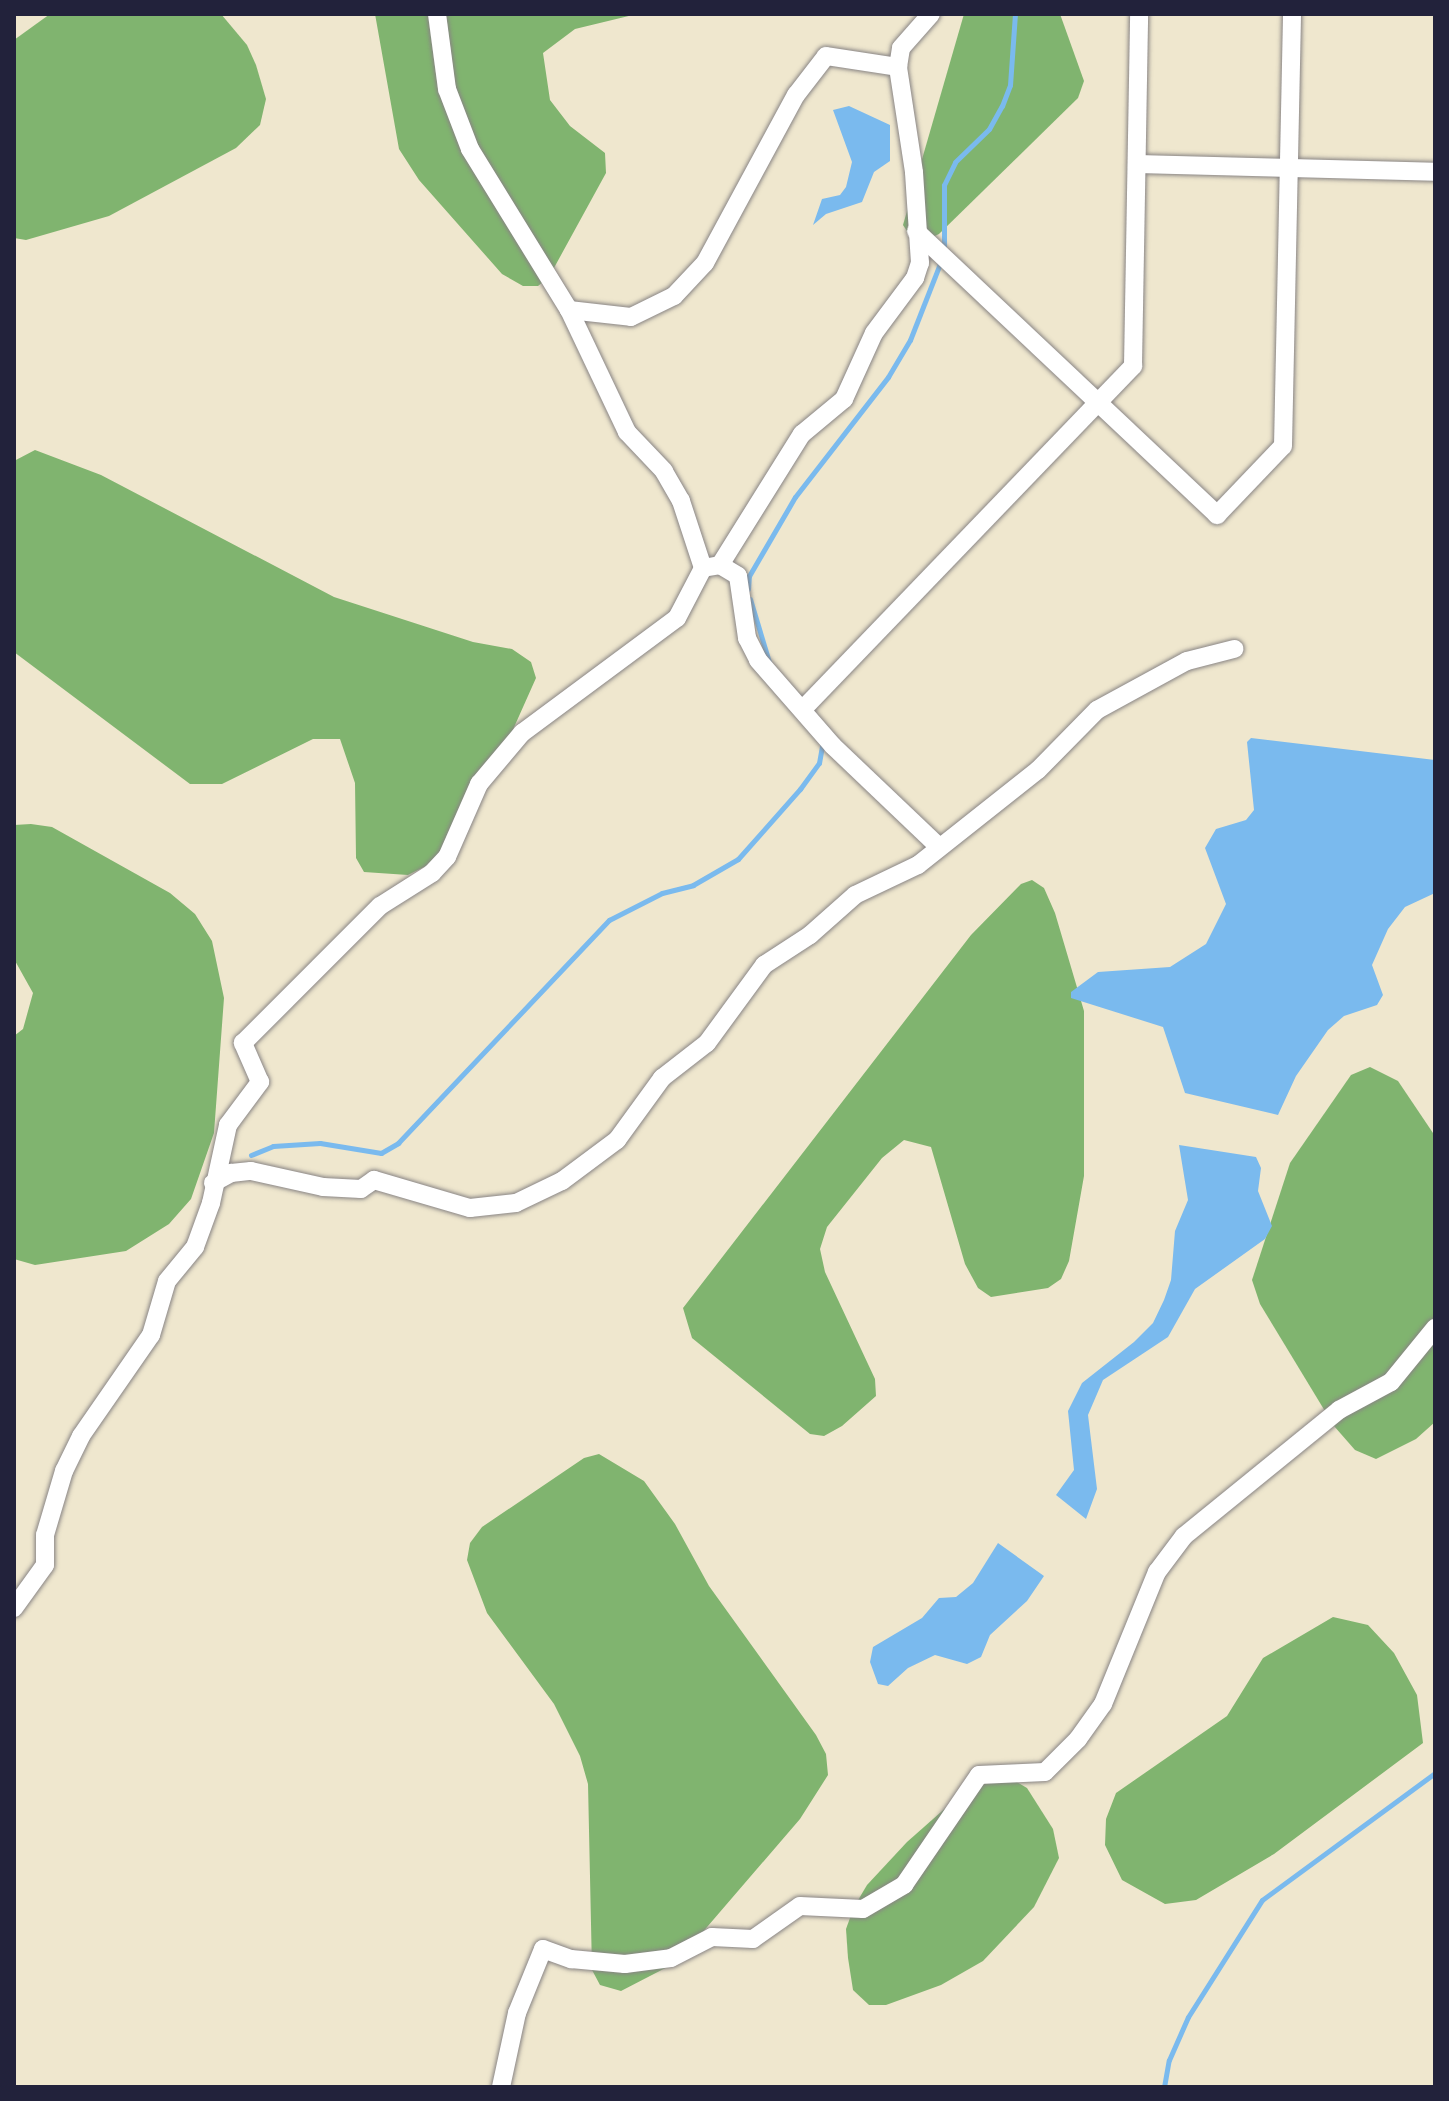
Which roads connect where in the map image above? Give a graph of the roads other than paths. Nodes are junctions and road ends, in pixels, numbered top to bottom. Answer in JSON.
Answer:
{"nodes":[{"id":1,"x":437,"y":14,"type":"edge"},
{"id":2,"x":931,"y":14,"type":"edge"},
{"id":3,"x":1139,"y":14,"type":"edge"},
{"id":4,"x":1292,"y":14,"type":"edge"},
{"id":5,"x":898,"y":67,"type":"junction"},
{"id":6,"x":1137,"y":164,"type":"junction"},
{"id":7,"x":1289,"y":166,"type":"junction"},
{"id":8,"x":1435,"y":172,"type":"edge"},
{"id":9,"x":916,"y":231,"type":"junction"},
{"id":10,"x":569,"y":310,"type":"junction"},
{"id":11,"x":1099,"y":403,"type":"junction"},
{"id":12,"x":711,"y":566,"type":"junction"},
{"id":13,"x":1234,"y":649,"type":"dead end"},
{"id":14,"x":804,"y":708,"type":"junction"},
{"id":15,"x":939,"y":847,"type":"junction"},
{"id":16,"x":213,"y":1183,"type":"junction"},
{"id":17,"x":1435,"y":1328,"type":"edge"},
{"id":18,"x":14,"y":1608,"type":"edge"},
{"id":19,"x":501,"y":2087,"type":"edge"}],
"edges":[{"from":1,"to":10,"type":"street"},
{"from":2,"to":5,"type":"street"},
{"from":3,"to":6,"type":"street"},
{"from":4,"to":7,"type":"street"},
{"from":5,"to":9,"type":"street"},
{"from":5,"to":10,"type":"street"},
{"from":6,"to":7,"type":"street"},
{"from":6,"to":11,"type":"street"},
{"from":7,"to":8,"type":"street"},
{"from":7,"to":11,"type":"street"},
{"from":9,"to":11,"type":"street"},
{"from":9,"to":12,"type":"street"},
{"from":10,"to":12,"type":"street"},
{"from":11,"to":14,"type":"street"},
{"from":12,"to":14,"type":"street"},
{"from":12,"to":16,"type":"street"},
{"from":13,"to":15,"type":"street"},
{"from":14,"to":15,"type":"street"},
{"from":15,"to":16,"type":"street"},
{"from":16,"to":18,"type":"street"},
{"from":17,"to":19,"type":"street"}]}
